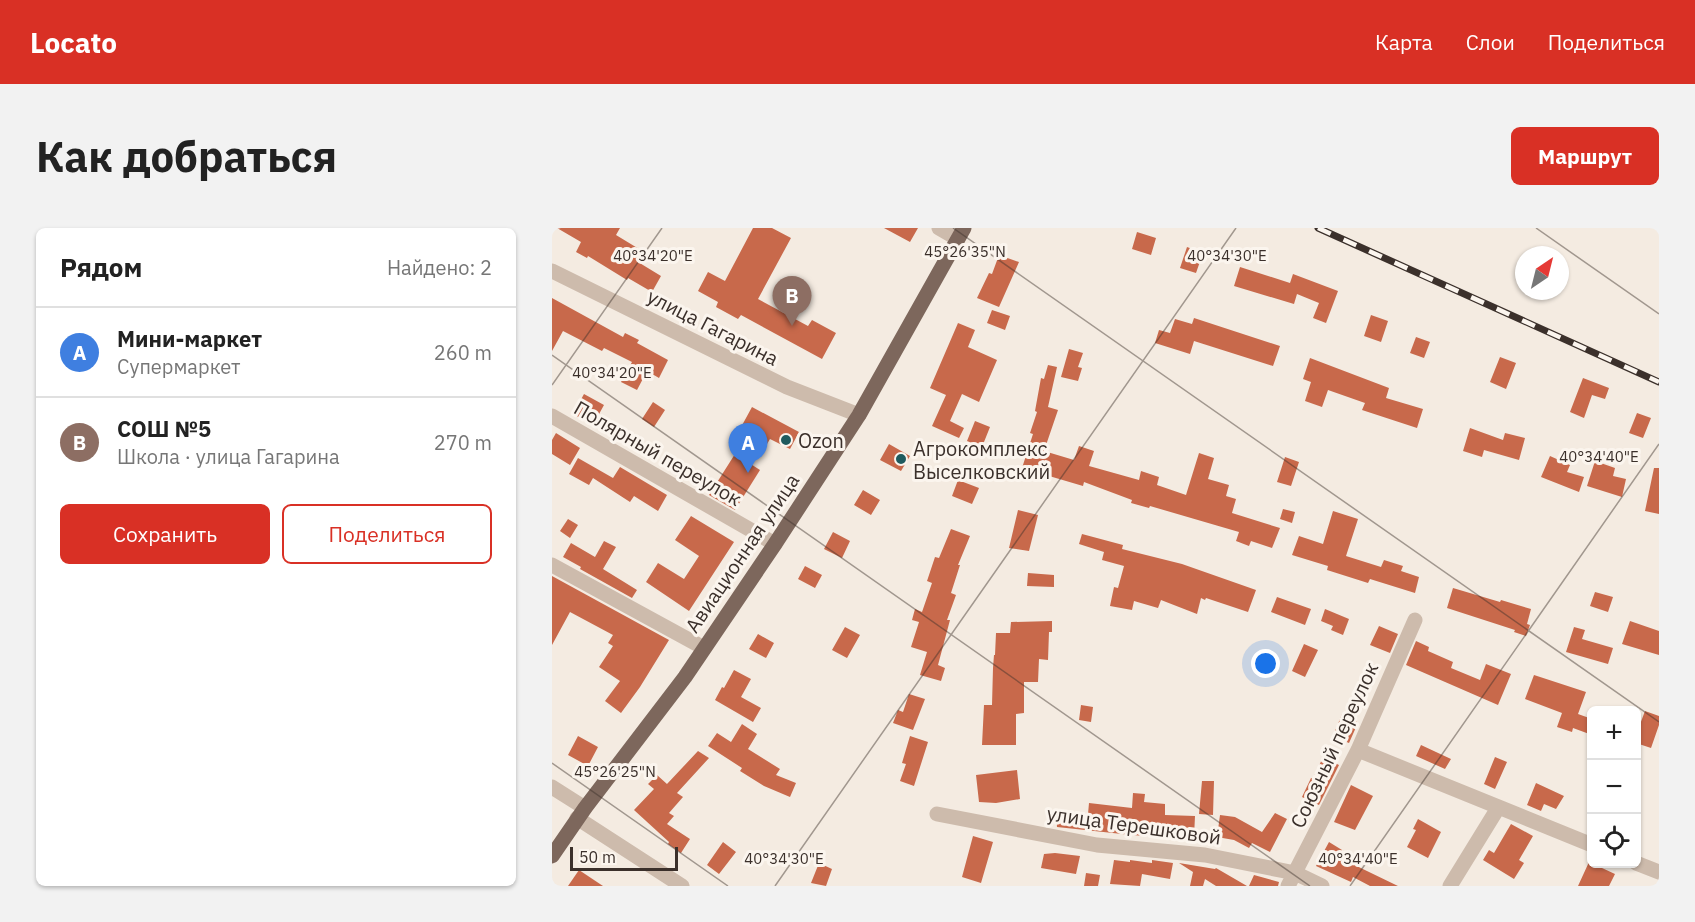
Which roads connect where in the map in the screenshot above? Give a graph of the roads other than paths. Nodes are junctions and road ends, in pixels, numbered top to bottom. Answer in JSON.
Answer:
{"nodes":[{"id":1,"x":939,"y":228,"type":"edge"},
{"id":2,"x":961,"y":233,"type":"edge"},
{"id":3,"x":552,"y":271,"type":"edge"},
{"id":4,"x":859,"y":414,"type":"junction"},
{"id":5,"x":552,"y":416,"type":"edge"},
{"id":6,"x":775,"y":544,"type":"junction"},
{"id":7,"x":552,"y":565,"type":"edge"},
{"id":8,"x":1415,"y":620,"type":"dead end"},
{"id":9,"x":704,"y":648,"type":"junction"},
{"id":10,"x":1358,"y":750,"type":"junction"},
{"id":11,"x":552,"y":787,"type":"edge"},
{"id":12,"x":1498,"y":808,"type":"junction"},
{"id":13,"x":581,"y":813,"type":"junction"},
{"id":14,"x":937,"y":814,"type":"dead end"},
{"id":15,"x":1587,"y":843,"type":"edge"},
{"id":16,"x":552,"y":856,"type":"edge"},
{"id":17,"x":1641,"y":865,"type":"edge"},
{"id":18,"x":1659,"y":872,"type":"edge"},
{"id":19,"x":1291,"y":880,"type":"edge"},
{"id":20,"x":682,"y":886,"type":"edge"},
{"id":21,"x":1322,"y":886,"type":"edge"},
{"id":22,"x":1450,"y":886,"type":"edge"}],
"edges":[{"from":1,"to":2,"type":"street"},
{"from":2,"to":4,"type":"main road","name":"Авиационная улица"},
{"from":3,"to":4,"type":"street","name":"улица Гагарина"},
{"from":4,"to":6,"type":"main road","name":"Авиационная улица"},
{"from":5,"to":6,"type":"street","name":"Полярный переулок"},
{"from":6,"to":9,"type":"main road","name":"Авиационная улица"},
{"from":7,"to":9,"type":"street"},
{"from":8,"to":10,"type":"street","name":"Союзный переулок"},
{"from":9,"to":13,"type":"main road","name":"Авиационная улица"},
{"from":10,"to":12,"type":"street"},
{"from":10,"to":19,"type":"street","name":"Союзный переулок"},
{"from":11,"to":13,"type":"street"},
{"from":12,"to":15,"type":"street"},
{"from":12,"to":22,"type":"street"},
{"from":13,"to":16,"type":"main road","name":"Авиационная улица"},
{"from":13,"to":20,"type":"street"},
{"from":14,"to":19,"type":"street","name":"улица Терешковой"},
{"from":17,"to":18,"type":"street"},
{"from":19,"to":21,"type":"street","name":"улица Терешковой"}]}
